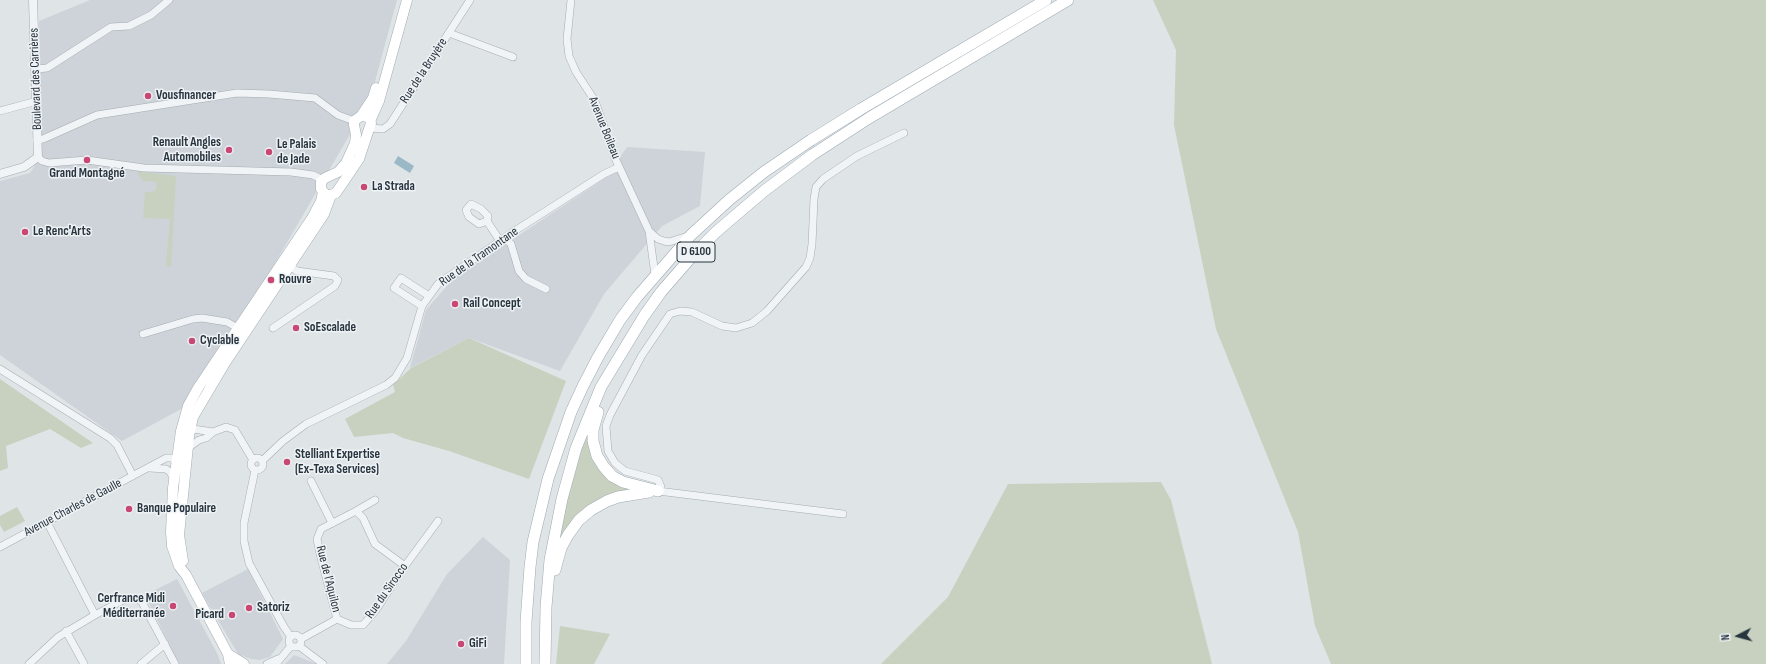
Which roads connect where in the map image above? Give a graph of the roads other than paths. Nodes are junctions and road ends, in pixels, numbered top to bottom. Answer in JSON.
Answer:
{"nodes":[{"id":1,"x":33,"y":0,"type":"edge"},
{"id":2,"x":169,"y":0,"type":"edge"},
{"id":3,"x":400,"y":0,"type":"edge"},
{"id":4,"x":407,"y":0,"type":"edge"},
{"id":5,"x":470,"y":0,"type":"edge"},
{"id":6,"x":571,"y":0,"type":"edge"},
{"id":7,"x":1046,"y":0,"type":"edge"},
{"id":8,"x":1068,"y":0,"type":"edge"},
{"id":9,"x":448,"y":33,"type":"junction"},
{"id":10,"x":513,"y":57,"type":"dead end"},
{"id":11,"x":36,"y":69,"type":"junction"},
{"id":12,"x":37,"y":101,"type":"junction"},
{"id":13,"x":0,"y":111,"type":"edge"},
{"id":14,"x":364,"y":121,"type":"junction"},
{"id":15,"x":904,"y":133,"type":"dead end"},
{"id":16,"x":37,"y":140,"type":"junction"},
{"id":17,"x":38,"y":157,"type":"junction"},
{"id":18,"x":620,"y":166,"type":"junction"},
{"id":19,"x":0,"y":174,"type":"edge"},
{"id":20,"x":323,"y":180,"type":"junction"},
{"id":21,"x":327,"y":194,"type":"junction"},
{"id":22,"x":487,"y":221,"type":"dead end"},
{"id":23,"x":649,"y":231,"type":"junction"},
{"id":24,"x":690,"y":235,"type":"junction"},
{"id":25,"x":502,"y":239,"type":"junction"},
{"id":26,"x":286,"y":264,"type":"junction"},
{"id":27,"x":655,"y":275,"type":"junction"},
{"id":28,"x":546,"y":289,"type":"dead end"},
{"id":29,"x":429,"y":296,"type":"junction"},
{"id":30,"x":422,"y":306,"type":"junction"},
{"id":31,"x":644,"y":316,"type":"junction"},
{"id":32,"x":272,"y":328,"type":"dead end"},
{"id":33,"x":242,"y":330,"type":"junction"},
{"id":34,"x":144,"y":334,"type":"dead end"},
{"id":35,"x":0,"y":369,"type":"edge"},
{"id":36,"x":189,"y":431,"type":"junction"},
{"id":37,"x":213,"y":432,"type":"junction"},
{"id":38,"x":199,"y":440,"type":"junction"},
{"id":39,"x":177,"y":459,"type":"junction"},
{"id":40,"x":253,"y":460,"type":"junction"},
{"id":41,"x":262,"y":461,"type":"junction"},
{"id":42,"x":255,"y":470,"type":"junction"},
{"id":43,"x":133,"y":476,"type":"junction"},
{"id":44,"x":311,"y":481,"type":"dead end"},
{"id":45,"x":658,"y":491,"type":"junction"},
{"id":46,"x":375,"y":500,"type":"dead end"},
{"id":47,"x":356,"y":511,"type":"junction"},
{"id":48,"x":843,"y":514,"type":"dead end"},
{"id":49,"x":438,"y":521,"type":"dead end"},
{"id":50,"x":47,"y":522,"type":"junction"},
{"id":51,"x":332,"y":523,"type":"junction"},
{"id":52,"x":0,"y":547,"type":"edge"},
{"id":53,"x":405,"y":566,"type":"junction"},
{"id":54,"x":186,"y":575,"type":"junction"},
{"id":55,"x":546,"y":607,"type":"junction"},
{"id":56,"x":95,"y":615,"type":"junction"},
{"id":57,"x":337,"y":619,"type":"junction"},
{"id":58,"x":66,"y":631,"type":"junction"},
{"id":59,"x":291,"y":637,"type":"junction"},
{"id":60,"x":300,"y":642,"type":"junction"},
{"id":61,"x":164,"y":644,"type":"junction"},
{"id":62,"x":291,"y":646,"type":"junction"},
{"id":63,"x":229,"y":659,"type":"edge"},
{"id":64,"x":277,"y":662,"type":"edge"},
{"id":65,"x":29,"y":664,"type":"edge"},
{"id":66,"x":84,"y":664,"type":"edge"},
{"id":67,"x":141,"y":664,"type":"edge"},
{"id":68,"x":175,"y":664,"type":"edge"},
{"id":69,"x":244,"y":664,"type":"edge"},
{"id":70,"x":267,"y":664,"type":"edge"},
{"id":71,"x":323,"y":664,"type":"edge"},
{"id":72,"x":526,"y":664,"type":"edge"},
{"id":73,"x":545,"y":664,"type":"edge"}],
"edges":[{"from":1,"to":11,"type":"street","name":"Boulevard des Carrières"},
{"from":2,"to":11,"type":"street"},
{"from":3,"to":14,"type":"main road"},
{"from":4,"to":14,"type":"main road"},
{"from":5,"to":9,"type":"street","name":"Rue de la Bruyère"},
{"from":6,"to":18,"type":"street","name":"Avenue Boileau"},
{"from":7,"to":24,"type":"main road","number":"D 6100"},
{"from":8,"to":31,"type":"main road","number":"D 6100"},
{"from":9,"to":10,"type":"street"},
{"from":9,"to":14,"type":"street","name":"Rue de la Bruyère"},
{"from":11,"to":12,"type":"street","name":"Boulevard des Carrières"},
{"from":12,"to":13,"type":"street"},
{"from":12,"to":16,"type":"street","name":"Boulevard des Carrières"},
{"from":14,"to":16,"type":"street"},
{"from":14,"to":20,"type":"main road"},
{"from":14,"to":21,"type":"main road"},
{"from":15,"to":45,"type":"street"},
{"from":16,"to":17,"type":"street","name":"Boulevard des Carrières"},
{"from":17,"to":19,"type":"street"},
{"from":17,"to":20,"type":"street"},
{"from":18,"to":23,"type":"street","name":"Avenue Boileau"},
{"from":18,"to":25,"type":"street","name":"Rue de la Tramontane"},
{"from":20,"to":21,"type":"main road"},
{"from":21,"to":26,"type":"main road"},
{"from":22,"to":25,"type":"street"},
{"from":23,"to":24,"type":"street"},
{"from":23,"to":27,"type":"street","name":"Avenue Boileau"},
{"from":24,"to":27,"type":"main road","number":"D 6100"},
{"from":25,"to":28,"type":"street"},
{"from":25,"to":29,"type":"street","name":"Rue de la Tramontane"},
{"from":26,"to":32,"type":"street"},
{"from":26,"to":33,"type":"main road"},
{"from":27,"to":72,"type":"main road","number":"D 6100"},
{"from":29,"to":30,"type":"street","name":"Rue de la Tramontane"},
{"from":29,"to":30,"type":"street"},
{"from":30,"to":41,"type":"street","name":"Rue de la Tramontane"},
{"from":31,"to":45,"type":"main road"},
{"from":31,"to":55,"type":"main road","number":"D 6100"},
{"from":33,"to":34,"type":"street"},
{"from":33,"to":36,"type":"main road"},
{"from":33,"to":36,"type":"main road"},
{"from":35,"to":43,"type":"street"},
{"from":36,"to":37,"type":"street"},
{"from":36,"to":38,"type":"street"},
{"from":36,"to":39,"type":"main road"},
{"from":37,"to":38,"type":"street"},
{"from":37,"to":40,"type":"street"},
{"from":38,"to":39,"type":"street"},
{"from":39,"to":43,"type":"street","name":"Avenue Charles de Gaulle"},
{"from":39,"to":54,"type":"main road"},
{"from":39,"to":54,"type":"main road"},
{"from":40,"to":41,"type":"street"},
{"from":40,"to":42,"type":"street"},
{"from":41,"to":42,"type":"street"},
{"from":42,"to":59,"type":"street"},
{"from":43,"to":50,"type":"street","name":"Avenue Charles de Gaulle"},
{"from":44,"to":51,"type":"street"},
{"from":45,"to":48,"type":"street"},
{"from":45,"to":55,"type":"main road"},
{"from":46,"to":47,"type":"street","name":"Rue de l'Aquilon"},
{"from":47,"to":51,"type":"street","name":"Rue de l'Aquilon"},
{"from":47,"to":53,"type":"street"},
{"from":49,"to":53,"type":"street","name":"Rue du Sirocco"},
{"from":50,"to":52,"type":"street","name":"Avenue Charles de Gaulle"},
{"from":50,"to":56,"type":"street"},
{"from":51,"to":57,"type":"street","name":"Rue de l'Aquilon"},
{"from":53,"to":57,"type":"street","name":"Rue du Sirocco"},
{"from":54,"to":63,"type":"main road"},
{"from":55,"to":73,"type":"main road","number":"D 6100"},
{"from":56,"to":58,"type":"street"},
{"from":56,"to":61,"type":"street"},
{"from":57,"to":60,"type":"street"},
{"from":58,"to":65,"type":"street"},
{"from":58,"to":66,"type":"street"},
{"from":59,"to":60,"type":"street"},
{"from":59,"to":62,"type":"street"},
{"from":60,"to":62,"type":"street"},
{"from":60,"to":71,"type":"street"},
{"from":61,"to":67,"type":"street"},
{"from":61,"to":68,"type":"street"},
{"from":62,"to":64,"type":"street"},
{"from":63,"to":69,"type":"main road"},
{"from":64,"to":70,"type":"street"}]}
